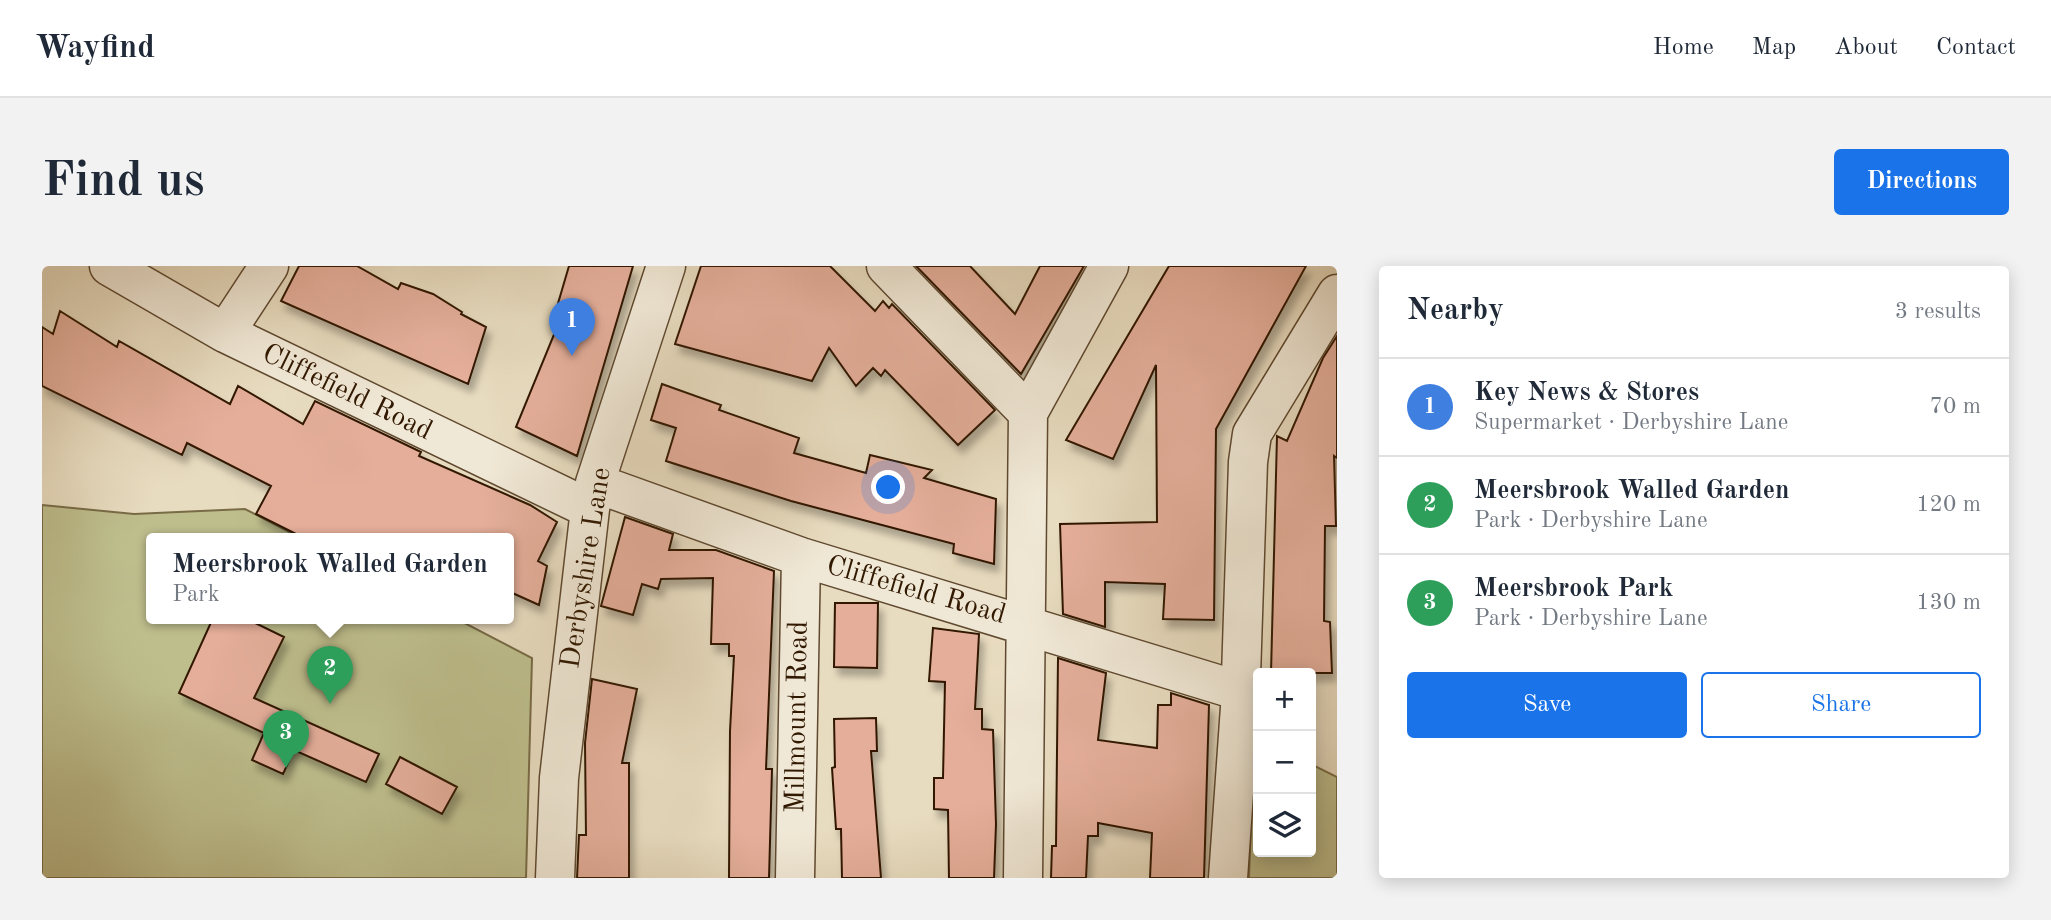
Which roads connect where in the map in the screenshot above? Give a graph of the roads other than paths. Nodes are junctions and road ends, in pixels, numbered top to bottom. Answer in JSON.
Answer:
{"nodes":[{"id":1,"x":109,"y":266,"type":"edge"},
{"id":2,"x":269,"y":266,"type":"edge"},
{"id":3,"x":666,"y":266,"type":"edge"},
{"id":4,"x":886,"y":266,"type":"edge"},
{"id":5,"x":1109,"y":266,"type":"edge"},
{"id":6,"x":1337,"y":294,"type":"edge"},
{"id":7,"x":225,"y":333,"type":"junction"},
{"id":8,"x":1028,"y":413,"type":"junction"},
{"id":9,"x":593,"y":496,"type":"junction"},
{"id":10,"x":801,"y":556,"type":"junction"},
{"id":11,"x":1026,"y":623,"type":"junction"},
{"id":12,"x":1240,"y":691,"type":"junction"},
{"id":13,"x":555,"y":878,"type":"edge"},
{"id":14,"x":795,"y":878,"type":"edge"},
{"id":15,"x":1023,"y":878,"type":"edge"},
{"id":16,"x":1228,"y":878,"type":"edge"}],
"edges":[{"from":1,"to":7,"type":"street","name":"Cliffefield Road"},
{"from":2,"to":7,"type":"street"},
{"from":3,"to":9,"type":"street","name":"Derbyshire Lane"},
{"from":4,"to":8,"type":"street"},
{"from":5,"to":8,"type":"street"},
{"from":6,"to":12,"type":"street"},
{"from":7,"to":9,"type":"street","name":"Cliffefield Road"},
{"from":8,"to":11,"type":"street"},
{"from":9,"to":10,"type":"street","name":"Cliffefield Road"},
{"from":9,"to":13,"type":"street","name":"Derbyshire Lane"},
{"from":10,"to":11,"type":"street","name":"Cliffefield Road"},
{"from":10,"to":14,"type":"street","name":"Millmount Road"},
{"from":11,"to":12,"type":"street","name":"Cliffefield Road"},
{"from":11,"to":15,"type":"street"},
{"from":12,"to":16,"type":"street"}]}
